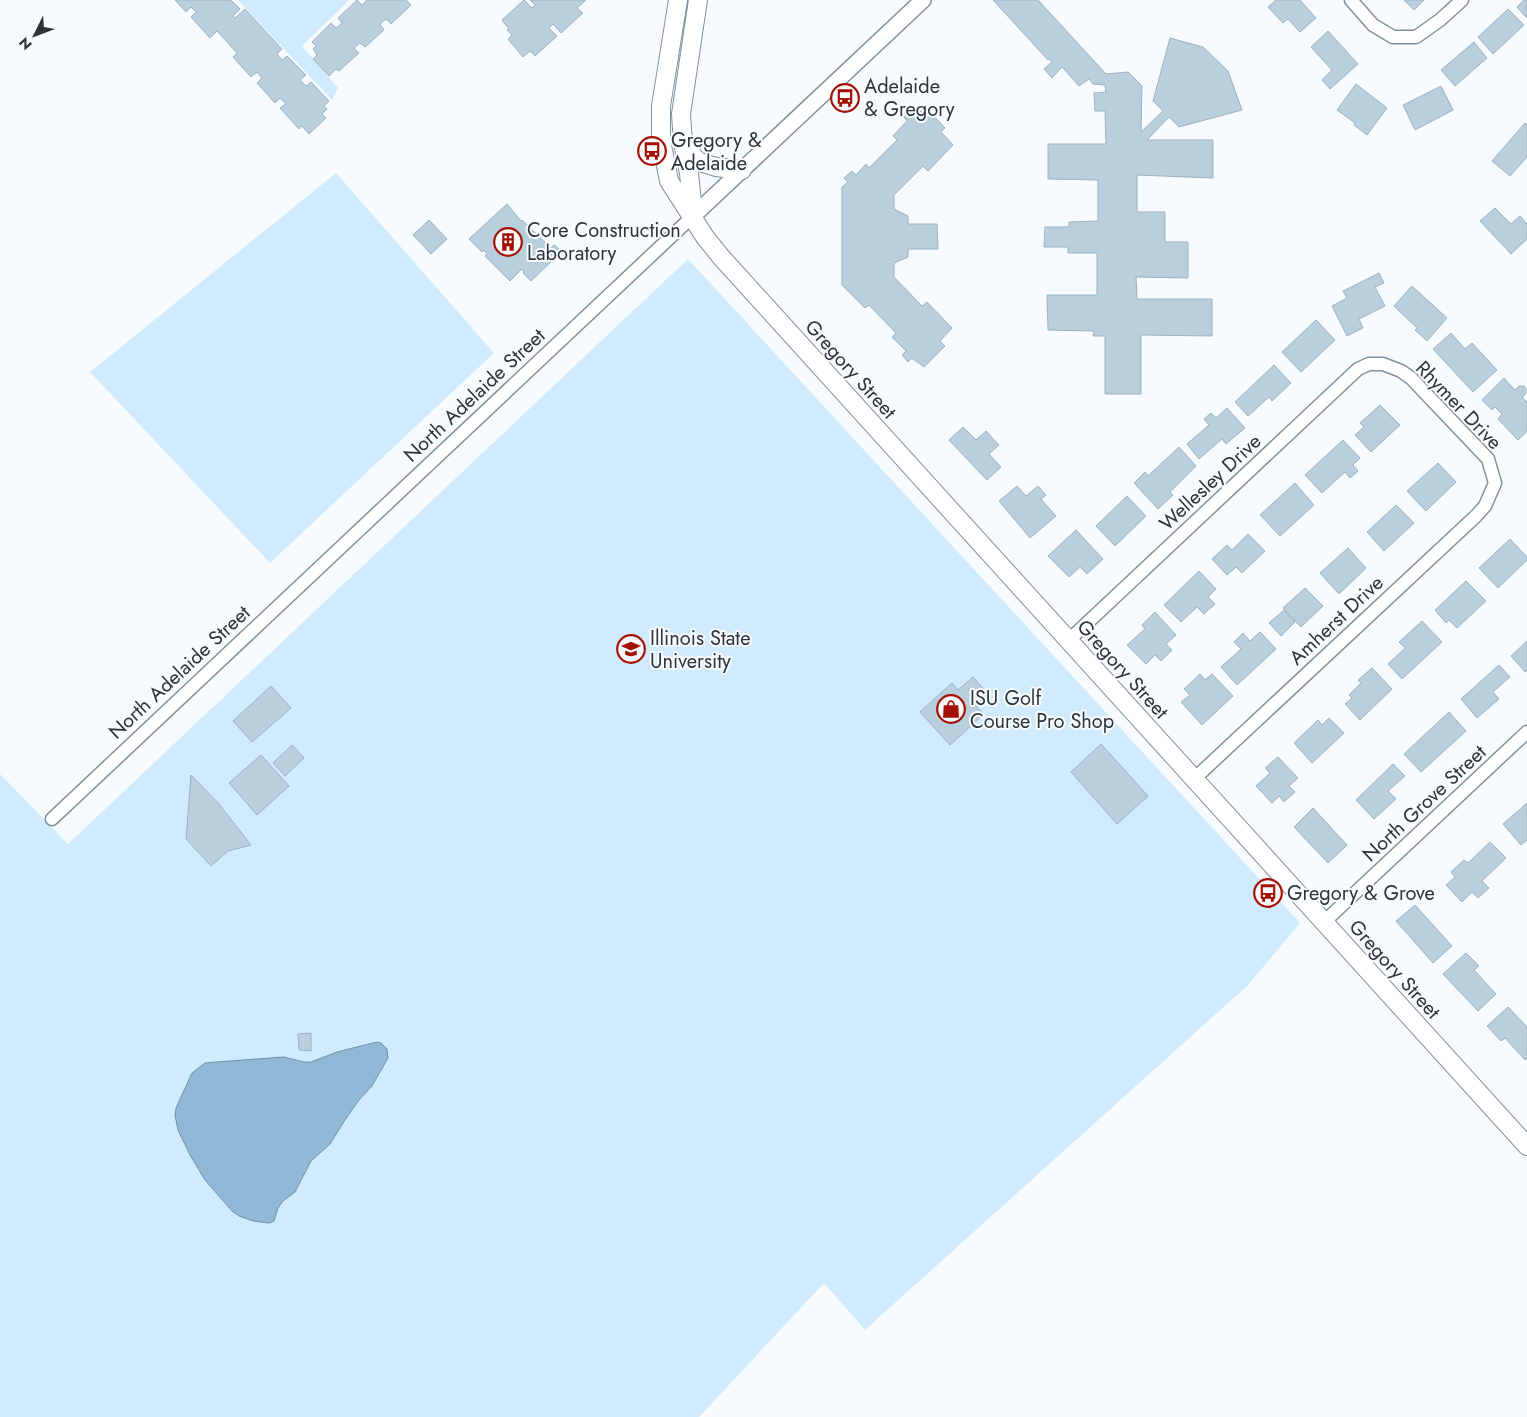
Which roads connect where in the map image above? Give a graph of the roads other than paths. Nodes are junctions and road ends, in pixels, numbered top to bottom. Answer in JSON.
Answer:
{"nodes":[{"id":1,"x":678,"y":0,"type":"edge"},
{"id":2,"x":698,"y":0,"type":"edge"},
{"id":3,"x":924,"y":0,"type":"edge"},
{"id":4,"x":1351,"y":0,"type":"edge"},
{"id":5,"x":1462,"y":0,"type":"edge"},
{"id":6,"x":682,"y":141,"type":"junction"},
{"id":7,"x":742,"y":170,"type":"junction"},
{"id":8,"x":693,"y":216,"type":"junction"},
{"id":9,"x":1383,"y":364,"type":"joint"},
{"id":10,"x":1495,"y":483,"type":"joint"},
{"id":11,"x":1069,"y":640,"type":"junction"},
{"id":12,"x":1527,"y":732,"type":"edge"},
{"id":13,"x":1194,"y":779,"type":"junction"},
{"id":14,"x":52,"y":819,"type":"dead end"},
{"id":15,"x":1324,"y":922,"type":"junction"},
{"id":16,"x":1527,"y":1146,"type":"edge"}],
"edges":[{"from":1,"to":8,"type":"main road","name":"Gregory Street"},
{"from":2,"to":6,"type":"main road","name":"Gregory Street"},
{"from":3,"to":7,"type":"street","name":"North Adelaide Street"},
{"from":4,"to":5,"type":"street"},
{"from":6,"to":7,"type":"main road"},
{"from":6,"to":8,"type":"main road","name":"Gregory Street"},
{"from":7,"to":8,"type":"street","name":"North Adelaide Street"},
{"from":8,"to":11,"type":"main road","name":"Gregory Street"},
{"from":8,"to":14,"type":"street","name":"North Adelaide Street"},
{"from":9,"to":10,"type":"street","name":"Rhymer Drive"},
{"from":9,"to":11,"type":"street","name":"Wellesley Drive"},
{"from":10,"to":13,"type":"street","name":"Amherst Drive"},
{"from":11,"to":13,"type":"main road","name":"Gregory Street"},
{"from":12,"to":15,"type":"street","name":"North Grove Street"},
{"from":13,"to":15,"type":"main road","name":"Gregory Street"},
{"from":15,"to":16,"type":"main road","name":"Gregory Street"}]}
